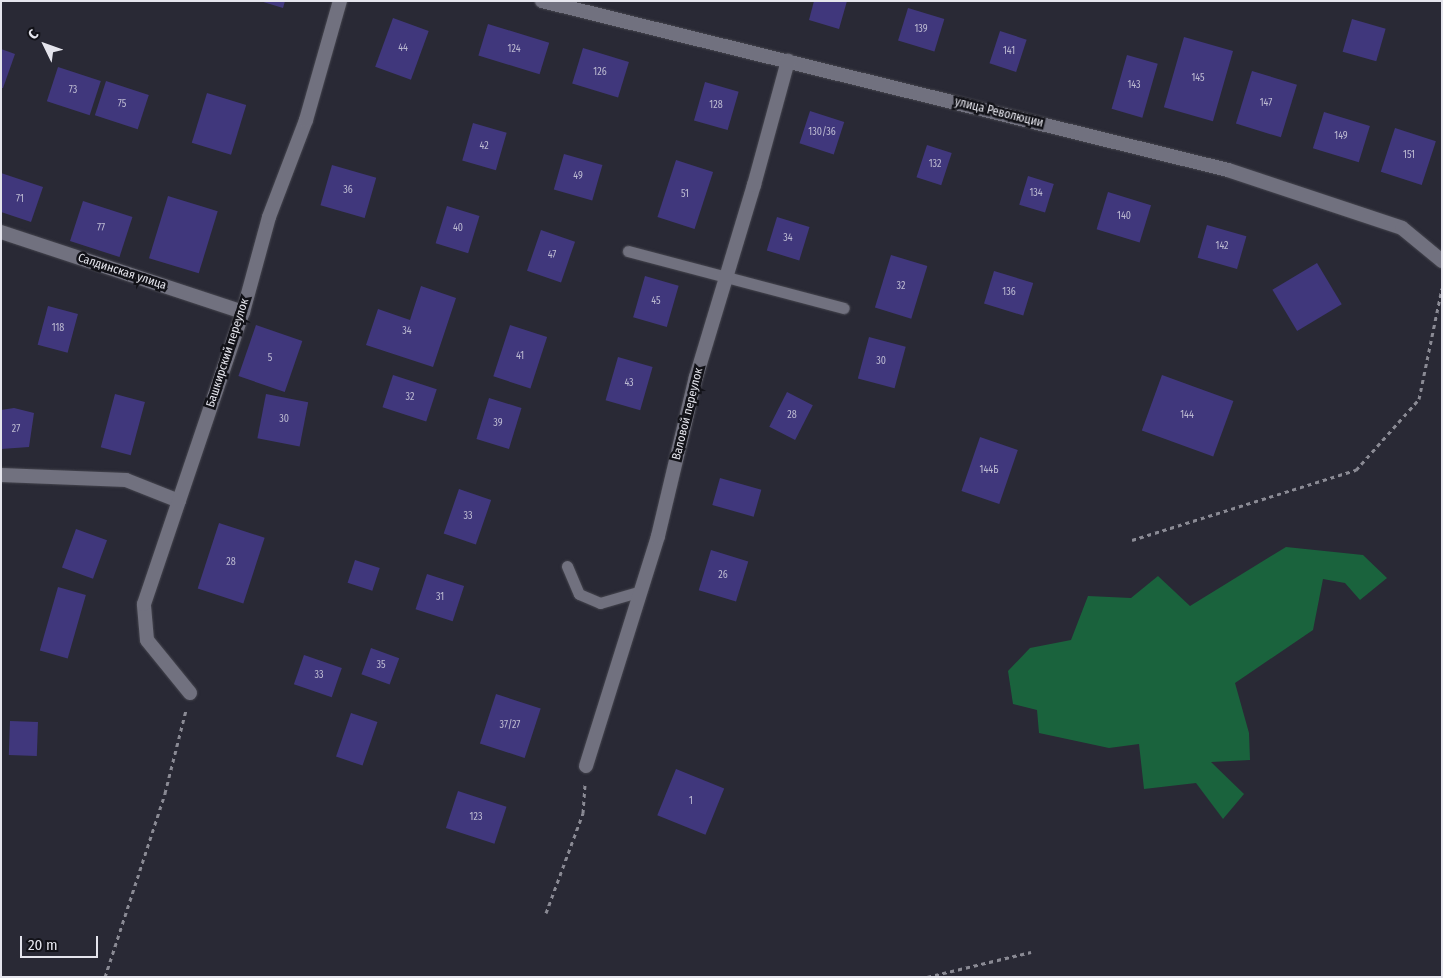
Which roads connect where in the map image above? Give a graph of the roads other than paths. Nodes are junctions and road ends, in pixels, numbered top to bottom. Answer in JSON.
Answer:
{"nodes":[{"id":1,"x":340,"y":1,"type":"edge"},
{"id":2,"x":542,"y":1,"type":"edge"},
{"id":3,"x":788,"y":61,"type":"junction"},
{"id":4,"x":1,"y":232,"type":"edge"},
{"id":5,"x":628,"y":251,"type":"dead end"},
{"id":6,"x":1442,"y":261,"type":"edge"},
{"id":7,"x":726,"y":277,"type":"junction"},
{"id":8,"x":844,"y":308,"type":"dead end"},
{"id":9,"x":243,"y":312,"type":"junction"},
{"id":10,"x":1,"y":475,"type":"edge"},
{"id":11,"x":179,"y":502,"type":"junction"},
{"id":12,"x":567,"y":566,"type":"dead end"},
{"id":13,"x":641,"y":592,"type":"junction"},
{"id":14,"x":190,"y":693,"type":"road end"},
{"id":15,"x":586,"y":766,"type":"road end"}],
"edges":[{"from":1,"to":9,"type":"street","name":"Башкирский переулок"},
{"from":2,"to":3,"type":"street","name":"улица Революции"},
{"from":3,"to":6,"type":"street","name":"улица Революции"},
{"from":3,"to":7,"type":"street","name":"Валовой переулок"},
{"from":4,"to":9,"type":"street","name":"Салдинская улица"},
{"from":5,"to":7,"type":"lane"},
{"from":7,"to":8,"type":"lane"},
{"from":7,"to":13,"type":"street","name":"Валовой переулок"},
{"from":9,"to":11,"type":"street","name":"Башкирский переулок"},
{"from":10,"to":11,"type":"street"},
{"from":11,"to":14,"type":"street","name":"Башкирский переулок"},
{"from":12,"to":13,"type":"lane"},
{"from":13,"to":15,"type":"street","name":"Валовой переулок"}]}
